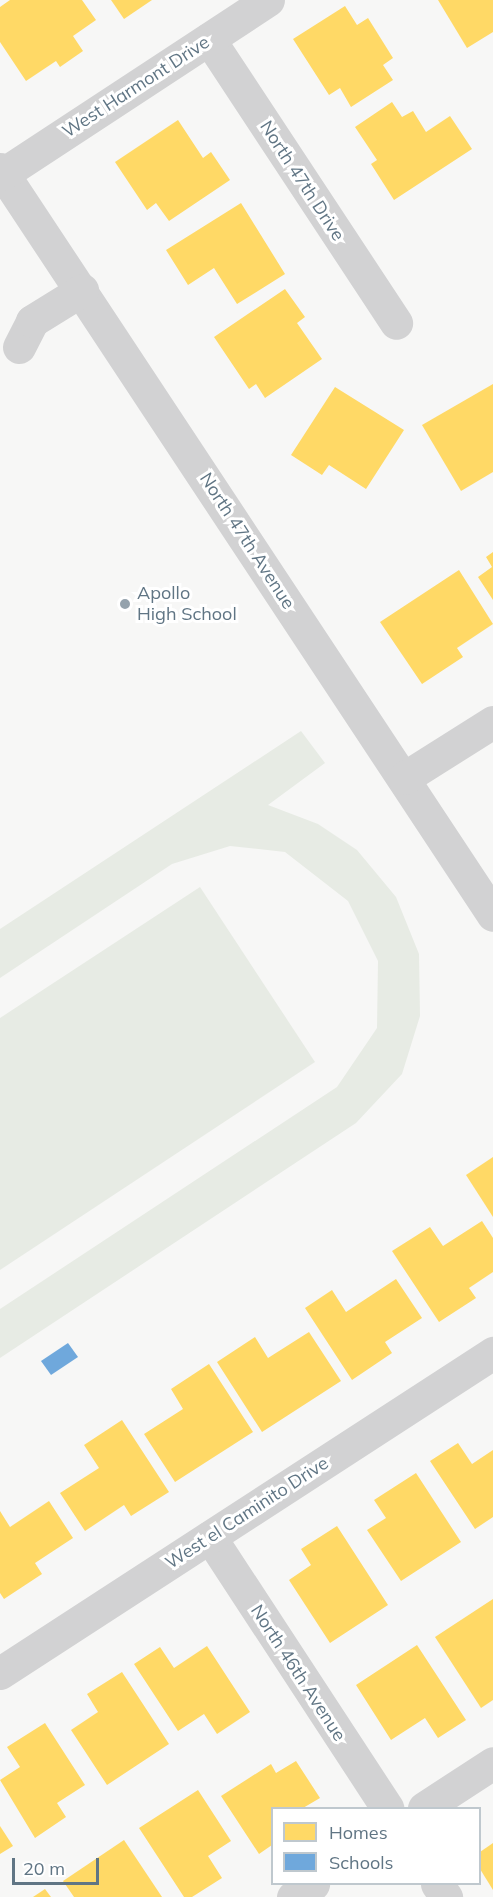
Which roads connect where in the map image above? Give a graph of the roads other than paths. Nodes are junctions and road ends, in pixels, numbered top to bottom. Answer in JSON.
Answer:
{"nodes":[{"id":1,"x":268,"y":0,"type":"edge"},
{"id":2,"x":209,"y":39,"type":"junction"},
{"id":3,"x":2,"y":171,"type":"edge"},
{"id":4,"x":82,"y":290,"type":"junction"},
{"id":5,"x":396,"y":323,"type":"dead end"},
{"id":6,"x":19,"y":347,"type":"dead end"},
{"id":7,"x":493,"y":722,"type":"edge"},
{"id":8,"x":404,"y":778,"type":"junction"},
{"id":9,"x":493,"y":915,"type":"edge"},
{"id":10,"x":493,"y":1353,"type":"edge"},
{"id":11,"x":210,"y":1537,"type":"junction"},
{"id":12,"x":0,"y":1673,"type":"edge"},
{"id":13,"x":493,"y":1763,"type":"edge"},
{"id":14,"x":386,"y":1807,"type":"edge"},
{"id":15,"x":427,"y":1807,"type":"edge"},
{"id":16,"x":311,"y":1885,"type":"edge"},
{"id":17,"x":293,"y":1897,"type":"edge"}],
"edges":[{"from":1,"to":2,"type":"street","name":"West Harmont Drive"},
{"from":2,"to":3,"type":"street","name":"West Harmont Drive"},
{"from":2,"to":5,"type":"street","name":"North 47th Drive"},
{"from":3,"to":4,"type":"street","name":"North 47th Avenue"},
{"from":4,"to":6,"type":"street"},
{"from":4,"to":8,"type":"street","name":"North 47th Avenue"},
{"from":7,"to":8,"type":"street"},
{"from":8,"to":9,"type":"street","name":"North 47th Avenue"},
{"from":10,"to":11,"type":"street","name":"West el Caminito Drive"},
{"from":11,"to":12,"type":"street","name":"West el Caminito Drive"},
{"from":11,"to":14,"type":"street","name":"North 46th Avenue"},
{"from":13,"to":15,"type":"street"},
{"from":16,"to":17,"type":"street"}]}
